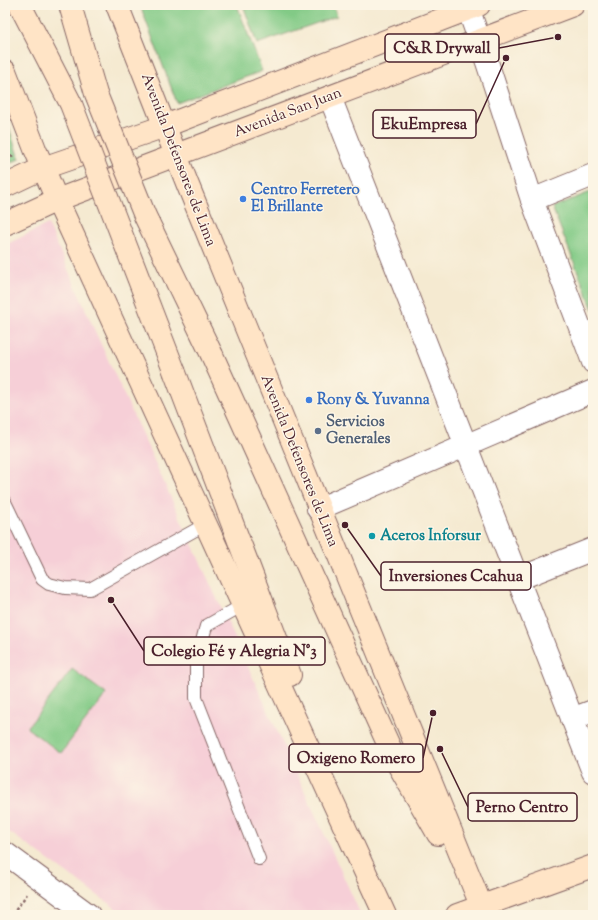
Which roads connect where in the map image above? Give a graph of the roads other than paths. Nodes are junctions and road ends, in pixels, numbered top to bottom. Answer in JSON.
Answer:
{"nodes":[{"id":1,"x":20,"y":5,"type":"edge"},
{"id":2,"x":70,"y":5,"type":"edge"},
{"id":3,"x":117,"y":5,"type":"edge"},
{"id":4,"x":572,"y":5,"type":"edge"},
{"id":5,"x":471,"y":6,"type":"edge"},
{"id":6,"x":480,"y":41,"type":"junction"},
{"id":7,"x":5,"y":72,"type":"edge"},
{"id":8,"x":330,"y":98,"type":"junction"},
{"id":9,"x":165,"y":126,"type":"junction"},
{"id":10,"x":176,"y":155,"type":"junction"},
{"id":11,"x":43,"y":168,"type":"junction"},
{"id":12,"x":593,"y":175,"type":"edge"},
{"id":13,"x":5,"y":186,"type":"edge"},
{"id":14,"x":57,"y":200,"type":"junction"},
{"id":15,"x":532,"y":200,"type":"junction"},
{"id":16,"x":5,"y":224,"type":"edge"},
{"id":17,"x":593,"y":362,"type":"edge"},
{"id":18,"x":593,"y":391,"type":"edge"},
{"id":19,"x":465,"y":446,"type":"junction"},
{"id":20,"x":5,"y":502,"type":"edge"},
{"id":21,"x":318,"y":508,"type":"junction"},
{"id":22,"x":206,"y":524,"type":"junction"},
{"id":23,"x":593,"y":549,"type":"edge"},
{"id":24,"x":518,"y":579,"type":"junction"},
{"id":25,"x":243,"y":605,"type":"junction"},
{"id":26,"x":593,"y":711,"type":"edge"},
{"id":27,"x":572,"y":719,"type":"junction"},
{"id":28,"x":593,"y":772,"type":"edge"},
{"id":29,"x":5,"y":853,"type":"edge"},
{"id":30,"x":258,"y":859,"type":"dead end"},
{"id":31,"x":361,"y":863,"type":"junction"},
{"id":32,"x":593,"y":866,"type":"edge"},
{"id":33,"x":482,"y":910,"type":"edge"},
{"id":34,"x":89,"y":915,"type":"edge"},
{"id":35,"x":385,"y":915,"type":"edge"},
{"id":36,"x":457,"y":915,"type":"edge"}],
"edges":[{"from":1,"to":31,"type":"main road","bridge":true},
{"from":2,"to":33,"type":"main road","bridge":true},
{"from":3,"to":9,"type":"main road","name":"Avenida Defensores de Lima"},
{"from":4,"to":6,"type":"main road","name":"Avenida San Juan"},
{"from":5,"to":6,"type":"street"},
{"from":5,"to":9,"type":"main road"},
{"from":6,"to":8,"type":"main road","name":"Avenida San Juan"},
{"from":6,"to":15,"type":"street"},
{"from":7,"to":11,"type":"main road"},
{"from":8,"to":10,"type":"main road","name":"Avenida San Juan"},
{"from":8,"to":19,"type":"street"},
{"from":9,"to":10,"type":"main road","name":"Avenida Defensores de Lima"},
{"from":9,"to":11,"type":"main road"},
{"from":10,"to":14,"type":"main road","name":"Avenida San Juan"},
{"from":10,"to":21,"type":"main road","name":"Avenida Defensores de Lima"},
{"from":11,"to":13,"type":"main road"},
{"from":11,"to":14,"type":"main road"},
{"from":12,"to":15,"type":"street"},
{"from":14,"to":16,"type":"main road","name":"Avenida San Juan"},
{"from":14,"to":22,"type":"main road"},
{"from":15,"to":17,"type":"street"},
{"from":18,"to":19,"type":"street"},
{"from":19,"to":21,"type":"street"},
{"from":19,"to":24,"type":"street"},
{"from":20,"to":22,"type":"lane"},
{"from":21,"to":33,"type":"main road","name":"Avenida Defensores de Lima"},
{"from":22,"to":25,"type":"main road"},
{"from":23,"to":24,"type":"street"},
{"from":24,"to":27,"type":"street"},
{"from":25,"to":30,"type":"lane"},
{"from":25,"to":31,"type":"main road"},
{"from":26,"to":27,"type":"street"},
{"from":27,"to":28,"type":"street"},
{"from":29,"to":34,"type":"street"},
{"from":31,"to":35,"type":"main road"},
{"from":32,"to":33,"type":"main road"},
{"from":33,"to":36,"type":"main road"}]}
